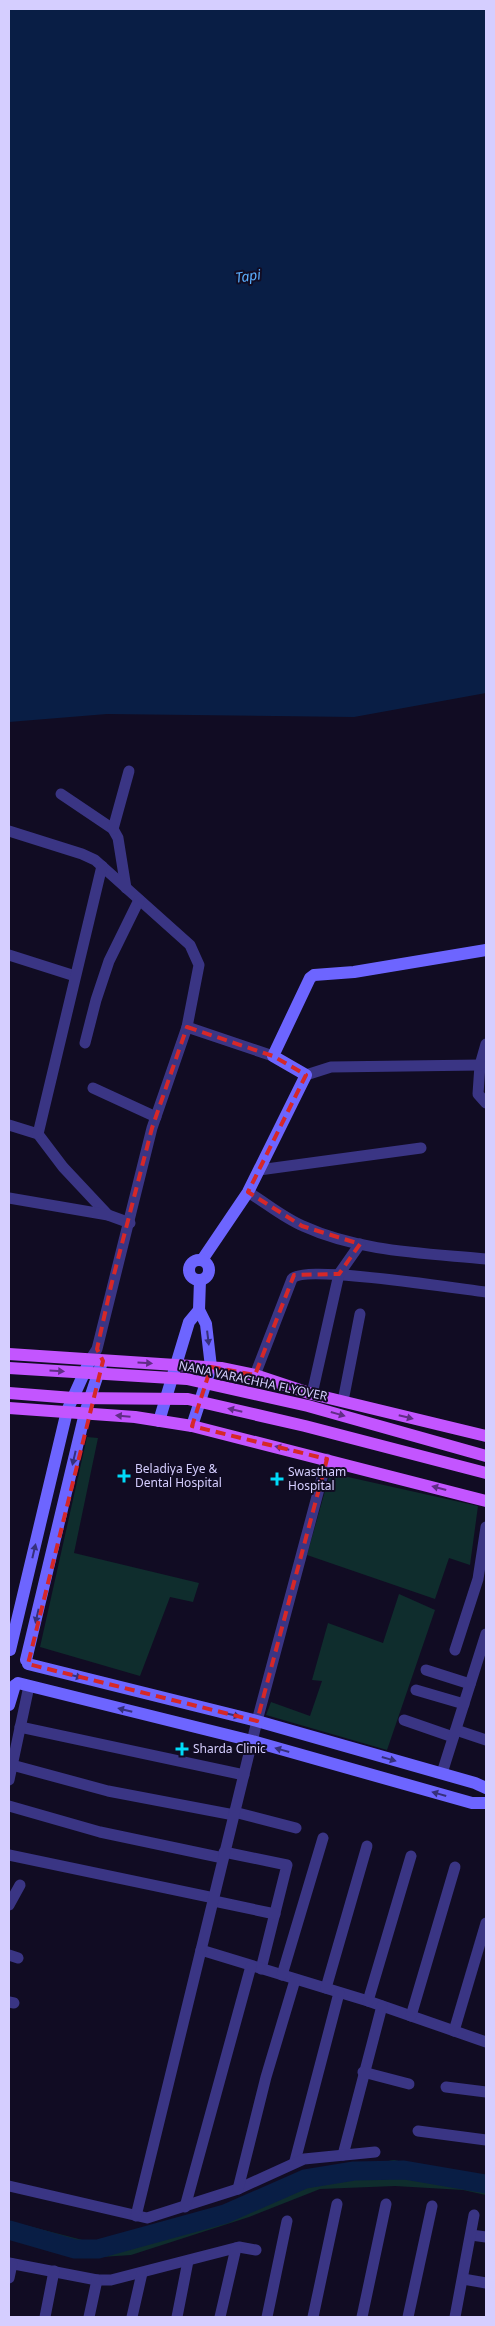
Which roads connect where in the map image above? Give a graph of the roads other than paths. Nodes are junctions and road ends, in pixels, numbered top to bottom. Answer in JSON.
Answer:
{"nodes":[{"id":1,"x":129,"y":771,"type":"dead end"},
{"id":2,"x":61,"y":794,"type":"dead end"},
{"id":3,"x":113,"y":829,"type":"junction"},
{"id":4,"x":9,"y":831,"type":"edge"},
{"id":5,"x":102,"y":866,"type":"junction"},
{"id":6,"x":126,"y":888,"type":"junction"},
{"id":7,"x":139,"y":900,"type":"junction"},
{"id":8,"x":486,"y":950,"type":"edge"},
{"id":9,"x":9,"y":955,"type":"edge"},
{"id":10,"x":75,"y":976,"type":"junction"},
{"id":11,"x":187,"y":1027,"type":"junction"},
{"id":12,"x":85,"y":1043,"type":"dead end"},
{"id":13,"x":486,"y":1044,"type":"edge"},
{"id":14,"x":273,"y":1056,"type":"junction"},
{"id":15,"x":480,"y":1065,"type":"junction"},
{"id":16,"x":306,"y":1075,"type":"junction"},
{"id":17,"x":93,"y":1088,"type":"dead end"},
{"id":18,"x":486,"y":1103,"type":"edge"},
{"id":19,"x":156,"y":1117,"type":"junction"},
{"id":20,"x":9,"y":1125,"type":"edge"},
{"id":21,"x":38,"y":1134,"type":"junction"},
{"id":22,"x":421,"y":1148,"type":"dead end"},
{"id":23,"x":260,"y":1170,"type":"junction"},
{"id":24,"x":248,"y":1192,"type":"junction"},
{"id":25,"x":9,"y":1198,"type":"edge"},
{"id":26,"x":108,"y":1215,"type":"junction"},
{"id":27,"x":130,"y":1223,"type":"junction"},
{"id":28,"x":360,"y":1244,"type":"junction"},
{"id":29,"x":486,"y":1259,"type":"edge"},
{"id":30,"x":339,"y":1274,"type":"junction"},
{"id":31,"x":486,"y":1292,"type":"edge"},
{"id":32,"x":198,"y":1310,"type":"junction"},
{"id":33,"x":360,"y":1314,"type":"dead end"},
{"id":34,"x":9,"y":1354,"type":"edge"},
{"id":35,"x":96,"y":1360,"type":"junction"},
{"id":36,"x":176,"y":1365,"type":"junction"},
{"id":37,"x":212,"y":1367,"type":"junction"},
{"id":38,"x":9,"y":1368,"type":"edge"},
{"id":39,"x":256,"y":1376,"type":"junction"},
{"id":40,"x":9,"y":1393,"type":"edge"},
{"id":41,"x":312,"y":1394,"type":"junction"},
{"id":42,"x":343,"y":1401,"type":"junction"},
{"id":43,"x":9,"y":1408,"type":"edge"},
{"id":44,"x":67,"y":1412,"type":"junction"},
{"id":45,"x":85,"y":1413,"type":"junction"},
{"id":46,"x":159,"y":1421,"type":"junction"},
{"id":47,"x":192,"y":1426,"type":"junction"},
{"id":48,"x":486,"y":1436,"type":"edge"},
{"id":49,"x":486,"y":1456,"type":"edge"},
{"id":50,"x":327,"y":1459,"type":"junction"},
{"id":51,"x":486,"y":1473,"type":"edge"},
{"id":52,"x":486,"y":1501,"type":"edge"},
{"id":53,"x":486,"y":1527,"type":"edge"},
{"id":54,"x":482,"y":1580,"type":"edge"},
{"id":55,"x":486,"y":1634,"type":"edge"},
{"id":56,"x":10,"y":1650,"type":"edge"},
{"id":57,"x":455,"y":1650,"type":"dead end"},
{"id":58,"x":27,"y":1662,"type":"junction"},
{"id":59,"x":426,"y":1670,"type":"dead end"},
{"id":60,"x":470,"y":1684,"type":"junction"},
{"id":61,"x":17,"y":1685,"type":"edge"},
{"id":62,"x":416,"y":1690,"type":"dead end"},
{"id":63,"x":464,"y":1704,"type":"junction"},
{"id":64,"x":9,"y":1705,"type":"edge"},
{"id":65,"x":404,"y":1720,"type":"dead end"},
{"id":66,"x":257,"y":1721,"type":"junction"},
{"id":67,"x":20,"y":1727,"type":"junction"},
{"id":68,"x":454,"y":1733,"type":"junction"},
{"id":69,"x":486,"y":1740,"type":"edge"},
{"id":70,"x":252,"y":1741,"type":"junction"},
{"id":71,"x":12,"y":1765,"type":"junction"},
{"id":72,"x":244,"y":1774,"type":"junction"},
{"id":73,"x":442,"y":1774,"type":"junction"},
{"id":74,"x":9,"y":1780,"type":"edge"},
{"id":75,"x":486,"y":1788,"type":"edge"},
{"id":76,"x":486,"y":1803,"type":"edge"},
{"id":77,"x":9,"y":1806,"type":"edge"},
{"id":78,"x":234,"y":1814,"type":"junction"},
{"id":79,"x":296,"y":1828,"type":"dead end"},
{"id":80,"x":323,"y":1838,"type":"dead end"},
{"id":81,"x":367,"y":1846,"type":"dead end"},
{"id":82,"x":9,"y":1855,"type":"edge"},
{"id":83,"x":224,"y":1855,"type":"junction"},
{"id":84,"x":411,"y":1856,"type":"dead end"},
{"id":85,"x":455,"y":1867,"type":"dead end"},
{"id":86,"x":20,"y":1885,"type":"dead end"},
{"id":87,"x":214,"y":1900,"type":"junction"},
{"id":88,"x":9,"y":1905,"type":"edge"},
{"id":89,"x":275,"y":1914,"type":"junction"},
{"id":90,"x":486,"y":1923,"type":"edge"},
{"id":91,"x":201,"y":1950,"type":"junction"},
{"id":92,"x":256,"y":1967,"type":"junction"},
{"id":93,"x":282,"y":1975,"type":"junction"},
{"id":94,"x":295,"y":1980,"type":"junction"},
{"id":95,"x":326,"y":1988,"type":"junction"},
{"id":96,"x":339,"y":1993,"type":"junction"},
{"id":97,"x":368,"y":2001,"type":"junction"},
{"id":98,"x":382,"y":2006,"type":"junction"},
{"id":99,"x":411,"y":2016,"type":"junction"},
{"id":100,"x":454,"y":2031,"type":"junction"},
{"id":101,"x":486,"y":2042,"type":"edge"},
{"id":102,"x":363,"y":2072,"type":"junction"},
{"id":103,"x":409,"y":2084,"type":"dead end"},
{"id":104,"x":446,"y":2087,"type":"dead end"},
{"id":105,"x":486,"y":2092,"type":"edge"},
{"id":106,"x":418,"y":2131,"type":"dead end"},
{"id":107,"x":486,"y":2140,"type":"edge"},
{"id":108,"x":375,"y":2152,"type":"dead end"},
{"id":109,"x":344,"y":2155,"type":"junction"},
{"id":110,"x":294,"y":2161,"type":"junction"},
{"id":111,"x":9,"y":2186,"type":"edge"},
{"id":112,"x":238,"y":2188,"type":"junction"},
{"id":113,"x":337,"y":2204,"type":"dead end"},
{"id":114,"x":386,"y":2204,"type":"dead end"},
{"id":115,"x":432,"y":2206,"type":"dead end"},
{"id":116,"x":185,"y":2207,"type":"junction"},
{"id":117,"x":474,"y":2215,"type":"dead end"},
{"id":118,"x":136,"y":2216,"type":"junction"},
{"id":119,"x":287,"y":2221,"type":"dead end"},
{"id":120,"x":471,"y":2235,"type":"junction"},
{"id":121,"x":486,"y":2238,"type":"edge"},
{"id":122,"x":236,"y":2248,"type":"junction"},
{"id":123,"x":256,"y":2250,"type":"dead end"},
{"id":124,"x":188,"y":2261,"type":"junction"},
{"id":125,"x":10,"y":2263,"type":"edge"},
{"id":126,"x":54,"y":2271,"type":"junction"},
{"id":127,"x":142,"y":2273,"type":"junction"},
{"id":128,"x":9,"y":2278,"type":"edge"},
{"id":129,"x":463,"y":2279,"type":"junction"},
{"id":130,"x":97,"y":2280,"type":"junction"},
{"id":131,"x":486,"y":2283,"type":"edge"},
{"id":132,"x":45,"y":2317,"type":"edge"},
{"id":133,"x":89,"y":2317,"type":"edge"},
{"id":134,"x":132,"y":2317,"type":"edge"},
{"id":135,"x":177,"y":2317,"type":"edge"},
{"id":136,"x":220,"y":2317,"type":"edge"},
{"id":137,"x":266,"y":2317,"type":"edge"},
{"id":138,"x":313,"y":2317,"type":"edge"},
{"id":139,"x":362,"y":2317,"type":"edge"},
{"id":140,"x":408,"y":2317,"type":"edge"},
{"id":141,"x":455,"y":2317,"type":"edge"}],
"edges":[{"from":1,"to":3,"type":"street"},
{"from":2,"to":3,"type":"street"},
{"from":3,"to":6,"type":"street"},
{"from":4,"to":5,"type":"street"},
{"from":5,"to":6,"type":"street"},
{"from":5,"to":10,"type":"street"},
{"from":6,"to":7,"type":"street"},
{"from":7,"to":11,"type":"street"},
{"from":7,"to":12,"type":"street"},
{"from":8,"to":14,"type":"street"},
{"from":9,"to":10,"type":"street"},
{"from":10,"to":21,"type":"street"},
{"from":11,"to":14,"type":"street"},
{"from":11,"to":19,"type":"street"},
{"from":13,"to":15,"type":"street"},
{"from":14,"to":16,"type":"street"},
{"from":15,"to":16,"type":"street"},
{"from":15,"to":18,"type":"street"},
{"from":16,"to":23,"type":"street"},
{"from":17,"to":19,"type":"street"},
{"from":19,"to":27,"type":"street"},
{"from":20,"to":21,"type":"street"},
{"from":21,"to":26,"type":"street"},
{"from":22,"to":23,"type":"street"},
{"from":23,"to":24,"type":"street"},
{"from":24,"to":28,"type":"street"},
{"from":24,"to":32,"type":"street"},
{"from":25,"to":26,"type":"street"},
{"from":26,"to":27,"type":"street"},
{"from":27,"to":35,"type":"street"},
{"from":28,"to":29,"type":"street"},
{"from":28,"to":30,"type":"street"},
{"from":30,"to":31,"type":"street"},
{"from":30,"to":39,"type":"street"},
{"from":30,"to":41,"type":"street"},
{"from":32,"to":36,"type":"street"},
{"from":32,"to":37,"type":"street","one_way":true},
{"from":33,"to":42,"type":"street"},
{"from":34,"to":35,"type":"main road"},
{"from":35,"to":36,"type":"main road","one_way":true},
{"from":35,"to":44,"type":"street"},
{"from":35,"to":45,"type":"street"},
{"from":36,"to":37,"type":"main road"},
{"from":36,"to":46,"type":"street"},
{"from":37,"to":39,"type":"main road"},
{"from":37,"to":47,"type":"street"},
{"from":38,"to":49,"type":"main road","name":"NANA VARACHHA FLYOVER","one_way":true,"bridge":true},
{"from":39,"to":41,"type":"main road"},
{"from":51,"to":40,"type":"main road","one_way":true,"bridge":true},
{"from":41,"to":42,"type":"main road"},
{"from":42,"to":48,"type":"main road","one_way":true},
{"from":43,"to":44,"type":"main road"},
{"from":44,"to":45,"type":"main road"},
{"from":56,"to":44,"type":"street","one_way":true},
{"from":46,"to":45,"type":"main road","one_way":true},
{"from":45,"to":58,"type":"street","one_way":true},
{"from":46,"to":47,"type":"main road"},
{"from":50,"to":47,"type":"main road","one_way":true},
{"from":52,"to":50,"type":"main road","one_way":true},
{"from":50,"to":66,"type":"street"},
{"from":53,"to":54,"type":"street"},
{"from":54,"to":57,"type":"street"},
{"from":55,"to":60,"type":"street"},
{"from":56,"to":58,"type":"street"},
{"from":58,"to":61,"type":"street"},
{"from":58,"to":66,"type":"street","one_way":true},
{"from":59,"to":60,"type":"street"},
{"from":60,"to":63,"type":"street"},
{"from":61,"to":64,"type":"street"},
{"from":61,"to":67,"type":"street"},
{"from":70,"to":61,"type":"street","one_way":true},
{"from":62,"to":63,"type":"street"},
{"from":63,"to":68,"type":"street"},
{"from":65,"to":68,"type":"street"},
{"from":66,"to":70,"type":"street"},
{"from":66,"to":73,"type":"street","one_way":true},
{"from":67,"to":71,"type":"street"},
{"from":67,"to":72,"type":"street"},
{"from":68,"to":69,"type":"street"},
{"from":68,"to":73,"type":"street"},
{"from":70,"to":72,"type":"street"},
{"from":76,"to":70,"type":"street","one_way":true},
{"from":71,"to":74,"type":"street"},
{"from":71,"to":78,"type":"street"},
{"from":72,"to":78,"type":"street"},
{"from":73,"to":75,"type":"street"},
{"from":77,"to":83,"type":"street"},
{"from":78,"to":79,"type":"street"},
{"from":78,"to":83,"type":"street"},
{"from":80,"to":93,"type":"street"},
{"from":81,"to":95,"type":"street"},
{"from":82,"to":87,"type":"street"},
{"from":83,"to":87,"type":"street"},
{"from":83,"to":89,"type":"street"},
{"from":84,"to":97,"type":"street"},
{"from":85,"to":99,"type":"street"},
{"from":86,"to":88,"type":"street"},
{"from":87,"to":89,"type":"street"},
{"from":87,"to":91,"type":"street"},
{"from":89,"to":92,"type":"street"},
{"from":90,"to":100,"type":"street"},
{"from":91,"to":92,"type":"street"},
{"from":91,"to":118,"type":"street"},
{"from":92,"to":93,"type":"street"},
{"from":92,"to":116,"type":"street"},
{"from":93,"to":94,"type":"street"},
{"from":94,"to":95,"type":"street"},
{"from":94,"to":112,"type":"street"},
{"from":95,"to":96,"type":"street"},
{"from":96,"to":97,"type":"street"},
{"from":96,"to":110,"type":"street"},
{"from":97,"to":98,"type":"street"},
{"from":98,"to":99,"type":"street"},
{"from":98,"to":102,"type":"street"},
{"from":99,"to":100,"type":"street"},
{"from":100,"to":101,"type":"street"},
{"from":102,"to":103,"type":"street"},
{"from":102,"to":109,"type":"street"},
{"from":104,"to":105,"type":"street"},
{"from":106,"to":107,"type":"street"},
{"from":108,"to":109,"type":"street"},
{"from":109,"to":110,"type":"street"},
{"from":110,"to":112,"type":"street"},
{"from":111,"to":118,"type":"street"},
{"from":112,"to":116,"type":"street"},
{"from":113,"to":138,"type":"street"},
{"from":114,"to":139,"type":"street"},
{"from":115,"to":140,"type":"street"},
{"from":116,"to":118,"type":"street"},
{"from":117,"to":120,"type":"street"},
{"from":119,"to":137,"type":"street"},
{"from":120,"to":121,"type":"street"},
{"from":120,"to":129,"type":"street"},
{"from":122,"to":123,"type":"street"},
{"from":122,"to":124,"type":"street"},
{"from":122,"to":136,"type":"street"},
{"from":124,"to":127,"type":"street"},
{"from":124,"to":135,"type":"street"},
{"from":125,"to":126,"type":"street"},
{"from":125,"to":128,"type":"street"},
{"from":126,"to":130,"type":"street"},
{"from":126,"to":132,"type":"street"},
{"from":127,"to":130,"type":"street"},
{"from":127,"to":134,"type":"street"},
{"from":129,"to":131,"type":"street"},
{"from":129,"to":141,"type":"street"},
{"from":130,"to":133,"type":"street"}]}
